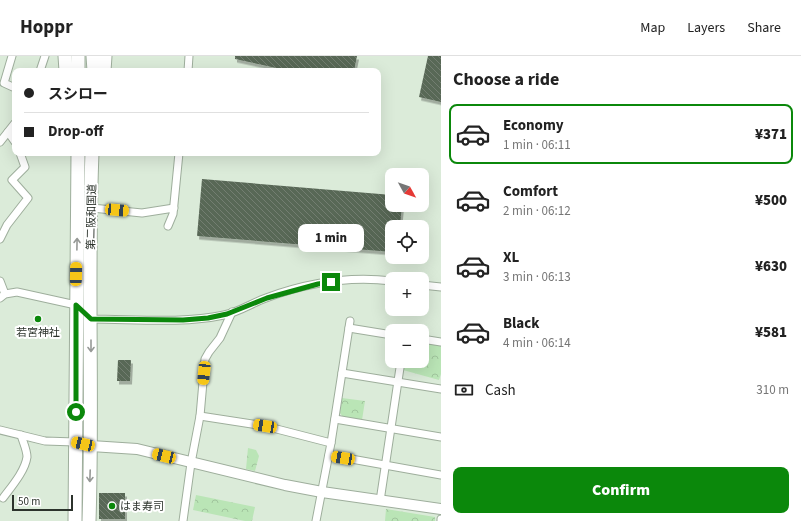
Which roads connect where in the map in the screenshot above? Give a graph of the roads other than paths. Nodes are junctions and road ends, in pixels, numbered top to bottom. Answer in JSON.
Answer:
{"nodes":[{"id":1,"x":12,"y":56,"type":"edge"},
{"id":2,"x":45,"y":56,"type":"edge"},
{"id":3,"x":65,"y":56,"type":"edge"},
{"id":4,"x":78,"y":56,"type":"edge"},
{"id":5,"x":94,"y":56,"type":"edge"},
{"id":6,"x":105,"y":56,"type":"edge"},
{"id":7,"x":189,"y":56,"type":"edge"},
{"id":8,"x":41,"y":68,"type":"edge"},
{"id":9,"x":66,"y":68,"type":"edge"},
{"id":10,"x":78,"y":68,"type":"edge"},
{"id":11,"x":94,"y":68,"type":"edge"},
{"id":12,"x":104,"y":68,"type":"edge"},
{"id":13,"x":188,"y":68,"type":"edge"},
{"id":14,"x":12,"y":87,"type":"edge"},
{"id":15,"x":12,"y":127,"type":"edge"},
{"id":16,"x":8,"y":132,"type":"junction"},
{"id":17,"x":12,"y":138,"type":"edge"},
{"id":18,"x":0,"y":142,"type":"edge"},
{"id":19,"x":21,"y":156,"type":"edge"},
{"id":20,"x":69,"y":156,"type":"edge"},
{"id":21,"x":78,"y":156,"type":"edge"},
{"id":22,"x":92,"y":156,"type":"edge"},
{"id":23,"x":100,"y":156,"type":"edge"},
{"id":24,"x":179,"y":156,"type":"edge"},
{"id":25,"x":174,"y":208,"type":"junction"},
{"id":26,"x":91,"y":210,"type":"junction"},
{"id":27,"x":168,"y":226,"type":"dead end"},
{"id":28,"x":77,"y":227,"type":"junction"},
{"id":29,"x":0,"y":239,"type":"edge"},
{"id":30,"x":0,"y":281,"type":"edge"},
{"id":31,"x":385,"y":281,"type":"edge"},
{"id":32,"x":429,"y":286,"type":"edge"},
{"id":33,"x":441,"y":287,"type":"edge"},
{"id":34,"x":2,"y":296,"type":"edge"},
{"id":35,"x":76,"y":305,"type":"junction"},
{"id":36,"x":232,"y":312,"type":"junction"},
{"id":37,"x":91,"y":319,"type":"junction"},
{"id":38,"x":385,"y":333,"type":"edge"},
{"id":39,"x":429,"y":340,"type":"edge"},
{"id":40,"x":441,"y":342,"type":"edge"},
{"id":41,"x":400,"y":368,"type":"edge"},
{"id":42,"x":342,"y":373,"type":"junction"},
{"id":43,"x":398,"y":382,"type":"junction"},
{"id":44,"x":441,"y":389,"type":"edge"},
{"id":45,"x":200,"y":416,"type":"junction"},
{"id":46,"x":335,"y":419,"type":"junction"},
{"id":47,"x":391,"y":429,"type":"junction"},
{"id":48,"x":0,"y":430,"type":"edge"},
{"id":49,"x":21,"y":435,"type":"junction"},
{"id":50,"x":441,"y":437,"type":"edge"},
{"id":51,"x":75,"y":442,"type":"junction"},
{"id":52,"x":331,"y":443,"type":"junction"},
{"id":53,"x":91,"y":446,"type":"junction"},
{"id":54,"x":329,"y":456,"type":"junction"},
{"id":55,"x":191,"y":463,"type":"junction"},
{"id":56,"x":385,"y":465,"type":"junction"},
{"id":57,"x":441,"y":475,"type":"edge"},
{"id":58,"x":322,"y":492,"type":"junction"},
{"id":59,"x":3,"y":498,"type":"dead end"},
{"id":60,"x":380,"y":501,"type":"junction"},
{"id":61,"x":441,"y":510,"type":"edge"},
{"id":62,"x":75,"y":521,"type":"edge"},
{"id":63,"x":89,"y":521,"type":"edge"},
{"id":64,"x":183,"y":521,"type":"edge"},
{"id":65,"x":316,"y":521,"type":"edge"}],
"edges":[{"from":1,"to":14,"type":"street"},
{"from":2,"to":8,"type":"street"},
{"from":3,"to":9,"type":"highway"},
{"from":4,"to":10,"type":"highway"},
{"from":5,"to":11,"type":"highway"},
{"from":6,"to":12,"type":"highway"},
{"from":7,"to":13,"type":"street"},
{"from":15,"to":16,"type":"street"},
{"from":16,"to":17,"type":"street"},
{"from":16,"to":18,"type":"street"},
{"from":19,"to":29,"type":"street"},
{"from":20,"to":28,"type":"highway"},
{"from":21,"to":28,"type":"highway","name":"第二阪和国道"},
{"from":22,"to":26,"type":"highway","name":"第二阪和国道"},
{"from":23,"to":26,"type":"highway"},
{"from":24,"to":25,"type":"street"},
{"from":25,"to":26,"type":"street"},
{"from":25,"to":27,"type":"street"},
{"from":26,"to":37,"type":"highway","name":"第二阪和国道"},
{"from":35,"to":28,"type":"highway","name":"第二阪和国道","one_way":true},
{"from":30,"to":34,"type":"street"},
{"from":31,"to":36,"type":"street"},
{"from":32,"to":33,"type":"street"},
{"from":34,"to":35,"type":"street"},
{"from":35,"to":37,"type":"street"},
{"from":35,"to":51,"type":"highway","name":"第二阪和国道"},
{"from":36,"to":37,"type":"street"},
{"from":36,"to":45,"type":"street"},
{"from":37,"to":53,"type":"highway","name":"第二阪和国道","one_way":true},
{"from":38,"to":42,"type":"street"},
{"from":39,"to":40,"type":"street"},
{"from":41,"to":43,"type":"street"},
{"from":42,"to":43,"type":"street"},
{"from":42,"to":46,"type":"street"},
{"from":43,"to":44,"type":"street"},
{"from":43,"to":47,"type":"street"},
{"from":45,"to":52,"type":"street"},
{"from":45,"to":55,"type":"street"},
{"from":46,"to":47,"type":"street"},
{"from":46,"to":52,"type":"street"},
{"from":47,"to":50,"type":"street"},
{"from":47,"to":56,"type":"street"},
{"from":48,"to":49,"type":"street"},
{"from":49,"to":51,"type":"street"},
{"from":49,"to":59,"type":"street"},
{"from":51,"to":53,"type":"street"},
{"from":51,"to":62,"type":"highway","name":"第二阪和国道"},
{"from":52,"to":54,"type":"street"},
{"from":53,"to":55,"type":"street"},
{"from":53,"to":63,"type":"highway","name":"第二阪和国道","one_way":true},
{"from":54,"to":56,"type":"street"},
{"from":54,"to":58,"type":"street"},
{"from":55,"to":58,"type":"street"},
{"from":55,"to":64,"type":"street"},
{"from":56,"to":57,"type":"street"},
{"from":56,"to":60,"type":"street"},
{"from":58,"to":60,"type":"street"},
{"from":58,"to":65,"type":"street"},
{"from":60,"to":61,"type":"street"}]}
